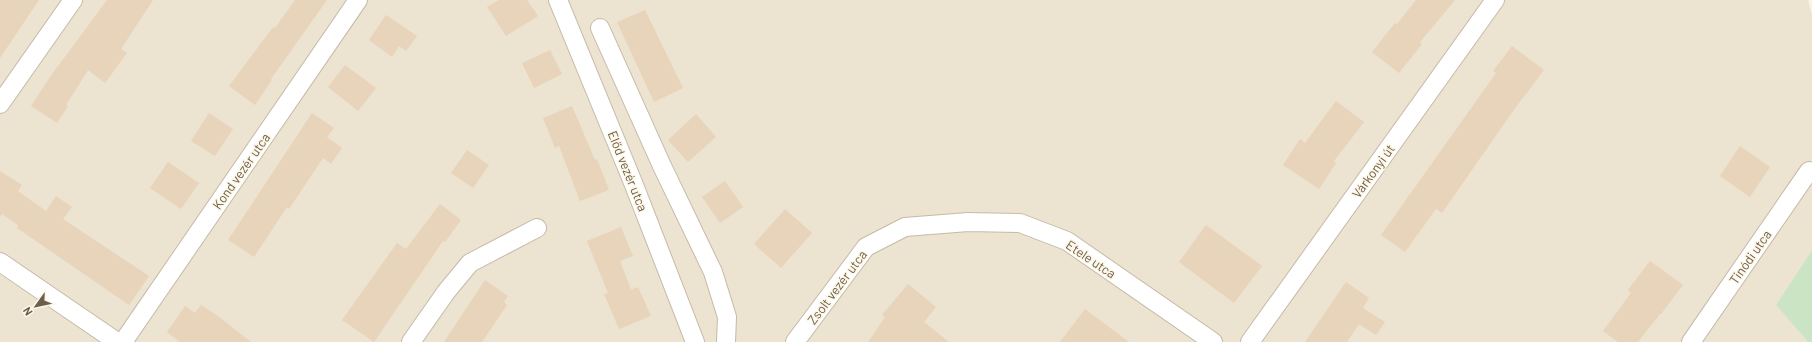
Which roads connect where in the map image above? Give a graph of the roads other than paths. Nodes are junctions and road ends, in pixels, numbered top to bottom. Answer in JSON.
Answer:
{"nodes":[{"id":1,"x":73,"y":0,"type":"edge"},
{"id":2,"x":358,"y":0,"type":"edge"},
{"id":3,"x":558,"y":0,"type":"edge"},
{"id":4,"x":1495,"y":0,"type":"edge"},
{"id":5,"x":600,"y":28,"type":"dead end"},
{"id":6,"x":0,"y":104,"type":"edge"},
{"id":7,"x":1809,"y":171,"type":"dead end"},
{"id":8,"x":905,"y":227,"type":"joint"},
{"id":9,"x":537,"y":228,"type":"dead end"},
{"id":10,"x":0,"y":262,"type":"edge"},
{"id":11,"x":117,"y":342,"type":"edge"},
{"id":12,"x":123,"y":342,"type":"edge"},
{"id":13,"x":411,"y":342,"type":"edge"},
{"id":14,"x":695,"y":342,"type":"edge"},
{"id":15,"x":726,"y":342,"type":"edge"},
{"id":16,"x":796,"y":342,"type":"edge"},
{"id":17,"x":1214,"y":342,"type":"edge"},
{"id":18,"x":1250,"y":342,"type":"edge"},
{"id":19,"x":1691,"y":342,"type":"edge"}],
"edges":[{"from":1,"to":6,"type":"street"},
{"from":2,"to":12,"type":"street","name":"Kond vezér utca"},
{"from":3,"to":14,"type":"street","name":"Előd vezér utca"},
{"from":4,"to":18,"type":"street","name":"Várkonyi út"},
{"from":5,"to":15,"type":"street"},
{"from":7,"to":19,"type":"street","name":"Tinódi utca"},
{"from":8,"to":16,"type":"street","name":"Zsolt vezér utca"},
{"from":8,"to":17,"type":"street","name":"Etele utca"},
{"from":9,"to":13,"type":"street"},
{"from":10,"to":11,"type":"street"}]}
